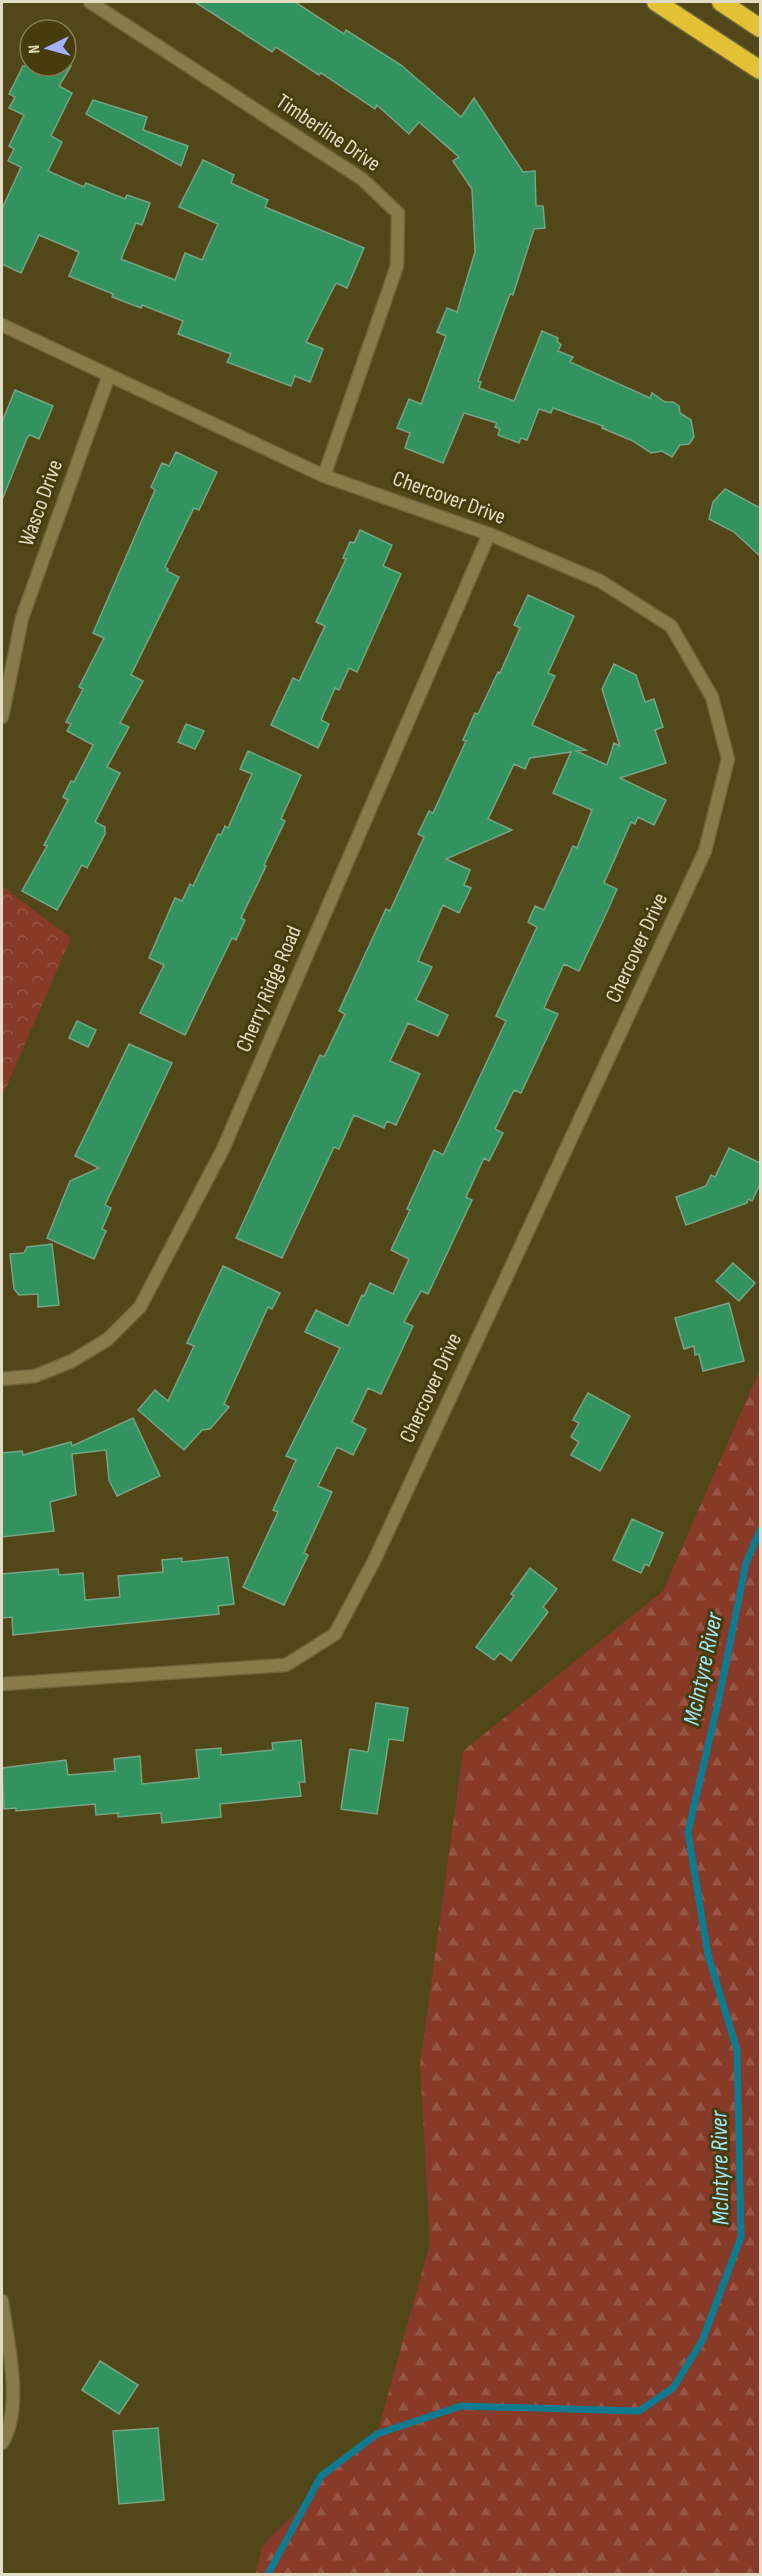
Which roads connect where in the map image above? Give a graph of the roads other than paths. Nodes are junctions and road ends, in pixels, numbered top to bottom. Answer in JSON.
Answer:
{"nodes":[{"id":1,"x":90,"y":2,"type":"edge"},
{"id":2,"x":656,"y":2,"type":"edge"},
{"id":3,"x":721,"y":2,"type":"edge"},
{"id":4,"x":760,"y":28,"type":"edge"},
{"id":5,"x":760,"y":70,"type":"edge"},
{"id":6,"x":2,"y":325,"type":"edge"},
{"id":7,"x":109,"y":375,"type":"junction"},
{"id":8,"x":324,"y":476,"type":"junction"},
{"id":9,"x":489,"y":534,"type":"junction"},
{"id":10,"x":2,"y":717,"type":"edge"},
{"id":11,"x":2,"y":1380,"type":"edge"},
{"id":12,"x":2,"y":1684,"type":"edge"},
{"id":13,"x":2,"y":2301,"type":"edge"},
{"id":14,"x":2,"y":2443,"type":"edge"}],
"edges":[{"from":1,"to":8,"type":"street","name":"Timberline Drive"},
{"from":2,"to":5,"type":"highway"},
{"from":3,"to":4,"type":"highway"},
{"from":6,"to":7,"type":"street","name":"Chercover Drive"},
{"from":7,"to":8,"type":"street","name":"Chercover Drive"},
{"from":7,"to":10,"type":"street","name":"Wasco Drive"},
{"from":8,"to":9,"type":"street","name":"Chercover Drive"},
{"from":9,"to":11,"type":"street","name":"Cherry Ridge Road"},
{"from":9,"to":12,"type":"street","name":"Chercover Drive"},
{"from":13,"to":14,"type":"street"}]}
